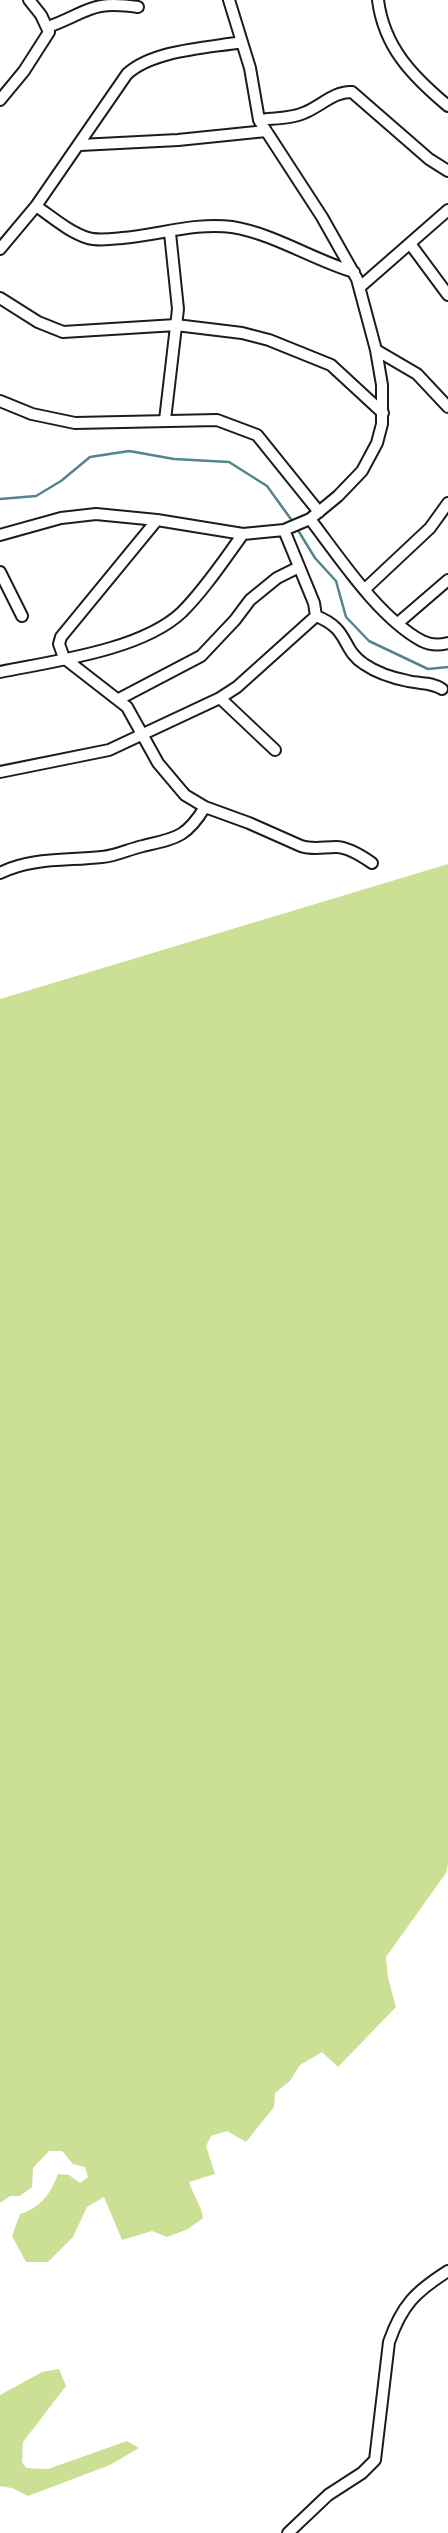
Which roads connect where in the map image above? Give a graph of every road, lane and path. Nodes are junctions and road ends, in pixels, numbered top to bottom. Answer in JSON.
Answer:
{"nodes":[{"id":1,"x":28,"y":0,"type":"edge"},
{"id":2,"x":229,"y":0,"type":"edge"},
{"id":3,"x":378,"y":0,"type":"edge"},
{"id":4,"x":138,"y":7,"type":"dead end"},
{"id":5,"x":48,"y":27,"type":"junction"},
{"id":6,"x":242,"y":42,"type":"junction"},
{"id":7,"x":0,"y":100,"type":"edge"},
{"id":8,"x":448,"y":106,"type":"edge"},
{"id":9,"x":259,"y":120,"type":"junction"},
{"id":10,"x":266,"y":131,"type":"junction"},
{"id":11,"x":80,"y":145,"type":"junction"},
{"id":12,"x":448,"y":171,"type":"edge"},
{"id":13,"x":36,"y":206,"type":"junction"},
{"id":14,"x":447,"y":214,"type":"edge"},
{"id":15,"x":170,"y":233,"type":"junction"},
{"id":16,"x":411,"y":245,"type":"junction"},
{"id":17,"x":0,"y":249,"type":"edge"},
{"id":18,"x":354,"y":272,"type":"junction"},
{"id":19,"x":360,"y":287,"type":"junction"},
{"id":20,"x":448,"y":295,"type":"edge"},
{"id":21,"x":0,"y":298,"type":"edge"},
{"id":22,"x":176,"y":325,"type":"junction"},
{"id":23,"x":376,"y":350,"type":"junction"},
{"id":24,"x":0,"y":401,"type":"edge"},
{"id":25,"x":448,"y":407,"type":"edge"},
{"id":26,"x":383,"y":413,"type":"junction"},
{"id":27,"x":165,"y":420,"type":"junction"},
{"id":28,"x":448,"y":504,"type":"edge"},
{"id":29,"x":311,"y":518,"type":"junction"},
{"id":30,"x":157,"y":520,"type":"junction"},
{"id":31,"x":284,"y":530,"type":"junction"},
{"id":32,"x":243,"y":534,"type":"junction"},
{"id":33,"x":0,"y":535,"type":"edge"},
{"id":34,"x":299,"y":567,"type":"junction"},
{"id":35,"x":0,"y":572,"type":"edge"},
{"id":36,"x":448,"y":580,"type":"edge"},
{"id":37,"x":365,"y":589,"type":"junction"},
{"id":38,"x":22,"y":616,"type":"dead end"},
{"id":39,"x":316,"y":616,"type":"junction"},
{"id":40,"x":398,"y":623,"type":"junction"},
{"id":41,"x":448,"y":643,"type":"edge"},
{"id":42,"x":64,"y":658,"type":"junction"},
{"id":43,"x":0,"y":672,"type":"edge"},
{"id":44,"x":442,"y":689,"type":"dead end"},
{"id":45,"x":220,"y":698,"type":"junction"},
{"id":46,"x":119,"y":699,"type":"junction"},
{"id":47,"x":143,"y":736,"type":"junction"},
{"id":48,"x":275,"y":750,"type":"dead end"},
{"id":49,"x":0,"y":772,"type":"edge"},
{"id":50,"x":204,"y":807,"type":"junction"},
{"id":51,"x":372,"y":863,"type":"dead end"},
{"id":52,"x":0,"y":873,"type":"edge"},
{"id":53,"x":448,"y":2271,"type":"edge"},
{"id":54,"x":288,"y":2533,"type":"edge"}],
"edges":[{"from":1,"to":5,"type":"street"},
{"from":2,"to":6,"type":"street"},
{"from":3,"to":8,"type":"street"},
{"from":4,"to":5,"type":"street"},
{"from":5,"to":7,"type":"street"},
{"from":6,"to":9,"type":"street"},
{"from":6,"to":11,"type":"street"},
{"from":9,"to":10,"type":"street"},
{"from":9,"to":12,"type":"street"},
{"from":10,"to":11,"type":"street"},
{"from":10,"to":18,"type":"street"},
{"from":11,"to":13,"type":"street"},
{"from":13,"to":15,"type":"street"},
{"from":13,"to":17,"type":"street"},
{"from":14,"to":16,"type":"street"},
{"from":15,"to":18,"type":"street"},
{"from":15,"to":22,"type":"street"},
{"from":16,"to":19,"type":"street"},
{"from":16,"to":20,"type":"street"},
{"from":18,"to":19,"type":"street"},
{"from":19,"to":23,"type":"street"},
{"from":21,"to":22,"type":"street"},
{"from":22,"to":26,"type":"street"},
{"from":22,"to":27,"type":"street"},
{"from":23,"to":25,"type":"street"},
{"from":23,"to":26,"type":"street"},
{"from":24,"to":27,"type":"street"},
{"from":26,"to":29,"type":"street"},
{"from":27,"to":29,"type":"street"},
{"from":28,"to":37,"type":"street"},
{"from":29,"to":31,"type":"street"},
{"from":29,"to":37,"type":"street"},
{"from":30,"to":32,"type":"street"},
{"from":30,"to":33,"type":"street"},
{"from":30,"to":42,"type":"street"},
{"from":31,"to":32,"type":"street"},
{"from":31,"to":34,"type":"street"},
{"from":32,"to":42,"type":"street"},
{"from":34,"to":39,"type":"street"},
{"from":34,"to":46,"type":"street"},
{"from":35,"to":38,"type":"street"},
{"from":36,"to":40,"type":"street"},
{"from":37,"to":40,"type":"street"},
{"from":39,"to":44,"type":"street"},
{"from":39,"to":45,"type":"street"},
{"from":40,"to":41,"type":"street"},
{"from":42,"to":43,"type":"street"},
{"from":42,"to":46,"type":"street"},
{"from":45,"to":47,"type":"street"},
{"from":45,"to":48,"type":"street"},
{"from":46,"to":47,"type":"street"},
{"from":47,"to":49,"type":"street"},
{"from":47,"to":50,"type":"street"},
{"from":50,"to":51,"type":"street"},
{"from":50,"to":52,"type":"street"},
{"from":53,"to":54,"type":"street"}]}
